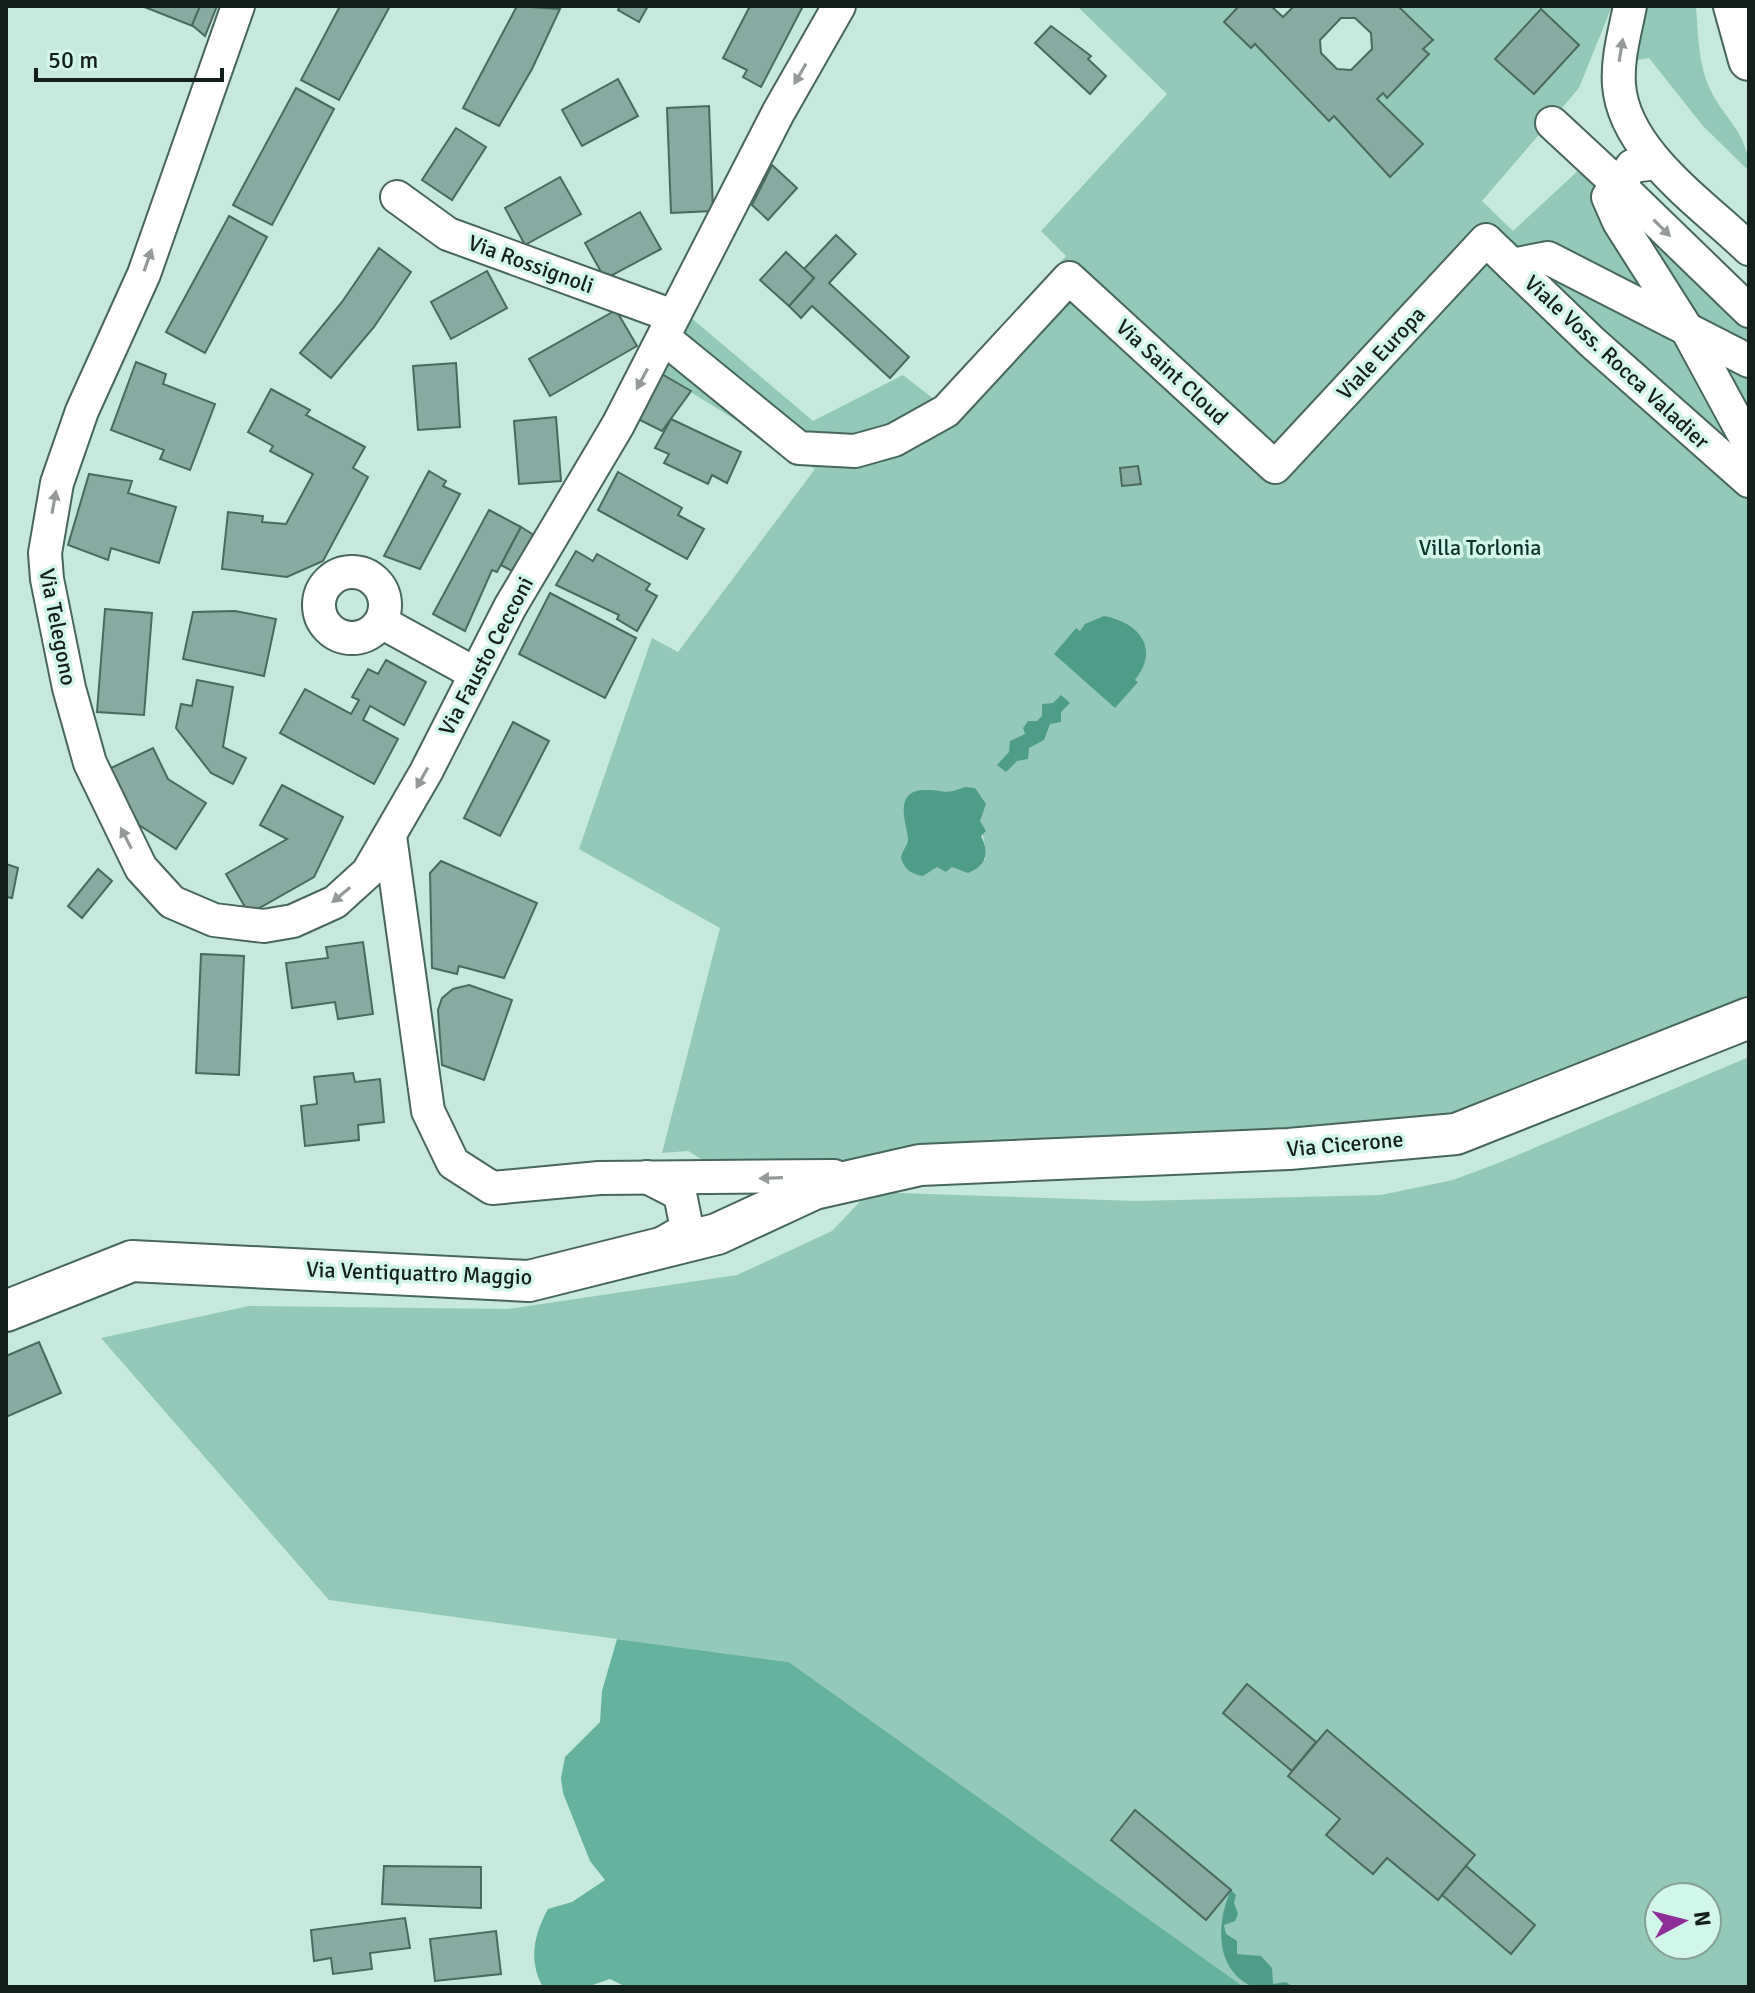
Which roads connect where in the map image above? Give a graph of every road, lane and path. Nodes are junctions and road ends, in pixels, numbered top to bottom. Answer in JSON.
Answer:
{"nodes":[{"id":1,"x":238,"y":6,"type":"edge"},
{"id":2,"x":839,"y":6,"type":"edge"},
{"id":3,"x":1630,"y":6,"type":"edge"},
{"id":4,"x":1734,"y":6,"type":"edge"},
{"id":5,"x":1749,"y":60,"type":"edge"},
{"id":6,"x":1552,"y":123,"type":"dead end"},
{"id":7,"x":1656,"y":163,"type":"junction"},
{"id":8,"x":1615,"y":192,"type":"junction"},
{"id":9,"x":397,"y":197,"type":"dead end"},
{"id":10,"x":1486,"y":240,"type":"joint"},
{"id":11,"x":1749,"y":249,"type":"edge"},
{"id":12,"x":1512,"y":265,"type":"junction"},
{"id":13,"x":1069,"y":278,"type":"joint"},
{"id":14,"x":1749,"y":311,"type":"edge"},
{"id":15,"x":1685,"y":326,"type":"junction"},
{"id":16,"x":668,"y":327,"type":"junction"},
{"id":17,"x":1749,"y":361,"type":"edge"},
{"id":18,"x":1749,"y":444,"type":"edge"},
{"id":19,"x":1275,"y":467,"type":"joint"},
{"id":20,"x":1749,"y":481,"type":"edge"},
{"id":21,"x":381,"y":622,"type":"dead end"},
{"id":22,"x":474,"y":673,"type":"junction"},
{"id":23,"x":390,"y":836,"type":"junction"},
{"id":24,"x":1749,"y":1018,"type":"edge"},
{"id":25,"x":920,"y":1165,"type":"joint"},
{"id":26,"x":877,"y":1175,"type":"junction"},
{"id":27,"x":647,"y":1177,"type":"junction"},
{"id":28,"x":651,"y":1250,"type":"junction"},
{"id":29,"x":6,"y":1311,"type":"edge"}],
"edges":[{"from":23,"to":1,"type":"street","name":"Via Telegono","one_way":true},
{"from":2,"to":16,"type":"street","name":"Via Fausto Cecconi","one_way":true},
{"from":7,"to":3,"type":"street","one_way":true},
{"from":4,"to":5,"type":"main road"},
{"from":6,"to":8,"type":"street"},
{"from":7,"to":8,"type":"street"},
{"from":7,"to":11,"type":"street"},
{"from":8,"to":14,"type":"street","one_way":true},
{"from":8,"to":15,"type":"street"},
{"from":9,"to":16,"type":"street","name":"Via Rossignoli"},
{"from":10,"to":12,"type":"street","name":"Viale Voss. Rocca Valadier"},
{"from":10,"to":19,"type":"street","name":"Viale Europa"},
{"from":12,"to":15,"type":"street"},
{"from":12,"to":20,"type":"street","name":"Viale Voss. Rocca Valadier"},
{"from":13,"to":16,"type":"street","name":"Via Rossignoli"},
{"from":13,"to":19,"type":"street","name":"Via Saint Cloud"},
{"from":15,"to":17,"type":"street"},
{"from":15,"to":18,"type":"street"},
{"from":16,"to":22,"type":"street","name":"Via Fausto Cecconi","one_way":true},
{"from":21,"to":22,"type":"street"},
{"from":22,"to":23,"type":"street","name":"Via Fausto Cecconi","one_way":true},
{"from":23,"to":27,"type":"street"},
{"from":24,"to":25,"type":"main road","name":"Via Cicerone"},
{"from":25,"to":26,"type":"main road","name":"Via Ventiquattro Maggio"},
{"from":26,"to":27,"type":"street","one_way":true},
{"from":26,"to":28,"type":"main road","name":"Via Ventiquattro Maggio"},
{"from":27,"to":28,"type":"street"},
{"from":28,"to":29,"type":"main road","name":"Via Ventiquattro Maggio"}]}
